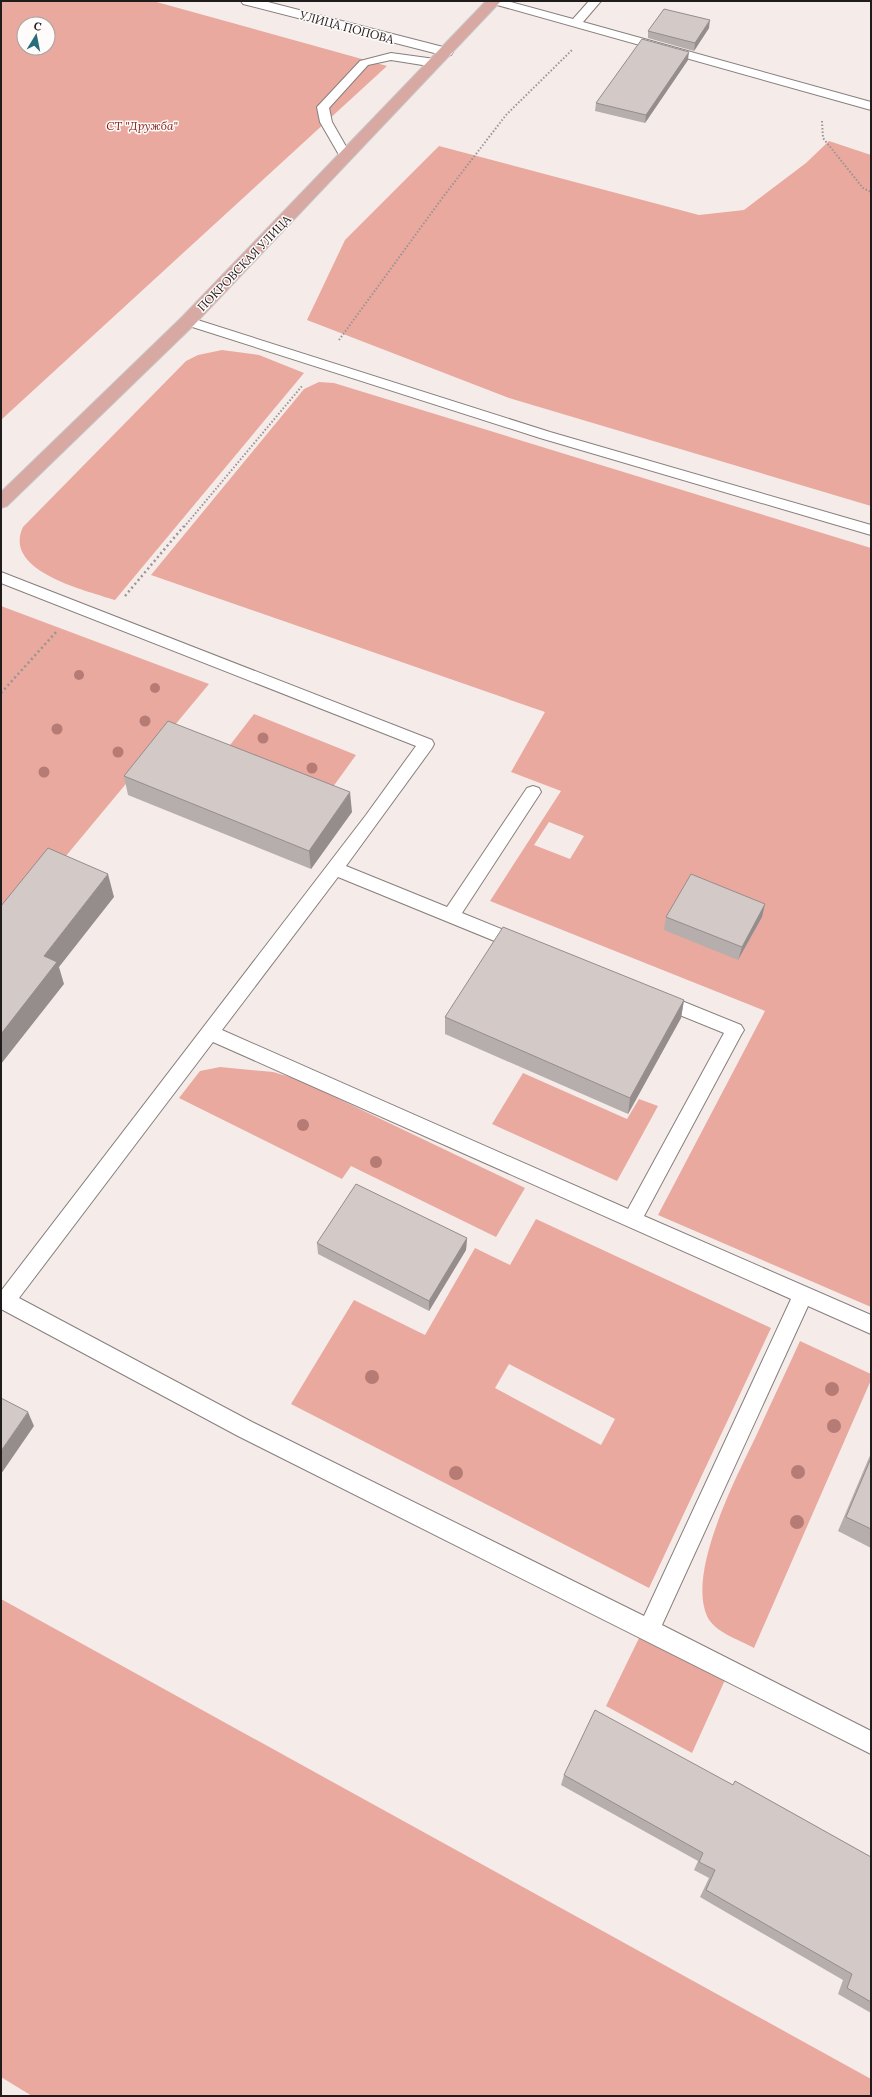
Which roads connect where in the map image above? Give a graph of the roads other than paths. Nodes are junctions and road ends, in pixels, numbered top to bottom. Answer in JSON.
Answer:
{"nodes":[{"id":1,"x":248,"y":1,"type":"edge"},
{"id":2,"x":494,"y":1,"type":"edge"},
{"id":3,"x":595,"y":1,"type":"edge"},
{"id":4,"x":575,"y":24,"type":"junction"},
{"id":5,"x":440,"y":58,"type":"junction"},
{"id":6,"x":871,"y":106,"type":"edge"},
{"id":7,"x":346,"y":157,"type":"junction"},
{"id":8,"x":188,"y":321,"type":"junction"},
{"id":9,"x":1,"y":502,"type":"edge"},
{"id":10,"x":871,"y":530,"type":"edge"},
{"id":11,"x":1,"y":577,"type":"edge"},
{"id":12,"x":533,"y":792,"type":"dead end"},
{"id":13,"x":335,"y":869,"type":"junction"},
{"id":14,"x":451,"y":916,"type":"junction"},
{"id":15,"x":538,"y":951,"type":"edge"},
{"id":16,"x":647,"y":995,"type":"edge"},
{"id":17,"x":210,"y":1033,"type":"junction"},
{"id":18,"x":632,"y":1220,"type":"junction"},
{"id":19,"x":803,"y":1295,"type":"junction"},
{"id":20,"x":3,"y":1301,"type":"edge"},
{"id":21,"x":871,"y":1325,"type":"edge"},
{"id":22,"x":649,"y":1630,"type":"junction"},
{"id":23,"x":871,"y":1743,"type":"edge"}],
"edges":[{"from":1,"to":5,"type":"street","name":"УЛИЦА ПОПОВА"},
{"from":2,"to":4,"type":"lane"},
{"from":2,"to":5,"type":"main road","name":"ПОКРОВСКАЯ УЛИЦА"},
{"from":3,"to":4,"type":"lane"},
{"from":4,"to":6,"type":"lane"},
{"from":5,"to":7,"type":"main road","name":"ПОКРОВСКАЯ УЛИЦА"},
{"from":5,"to":7,"type":"lane"},
{"from":7,"to":8,"type":"main road","name":"ПОКРОВСКАЯ УЛИЦА"},
{"from":8,"to":9,"type":"main road","name":"ПОКРОВСКАЯ УЛИЦА"},
{"from":8,"to":10,"type":"lane"},
{"from":11,"to":13,"type":"lane"},
{"from":12,"to":14,"type":"lane"},
{"from":13,"to":14,"type":"lane"},
{"from":13,"to":17,"type":"lane"},
{"from":14,"to":15,"type":"lane"},
{"from":16,"to":18,"type":"lane"},
{"from":17,"to":18,"type":"lane"},
{"from":17,"to":20,"type":"lane"},
{"from":18,"to":19,"type":"lane"},
{"from":19,"to":21,"type":"lane"},
{"from":19,"to":22,"type":"lane"},
{"from":20,"to":22,"type":"lane"},
{"from":22,"to":23,"type":"lane"}]}
